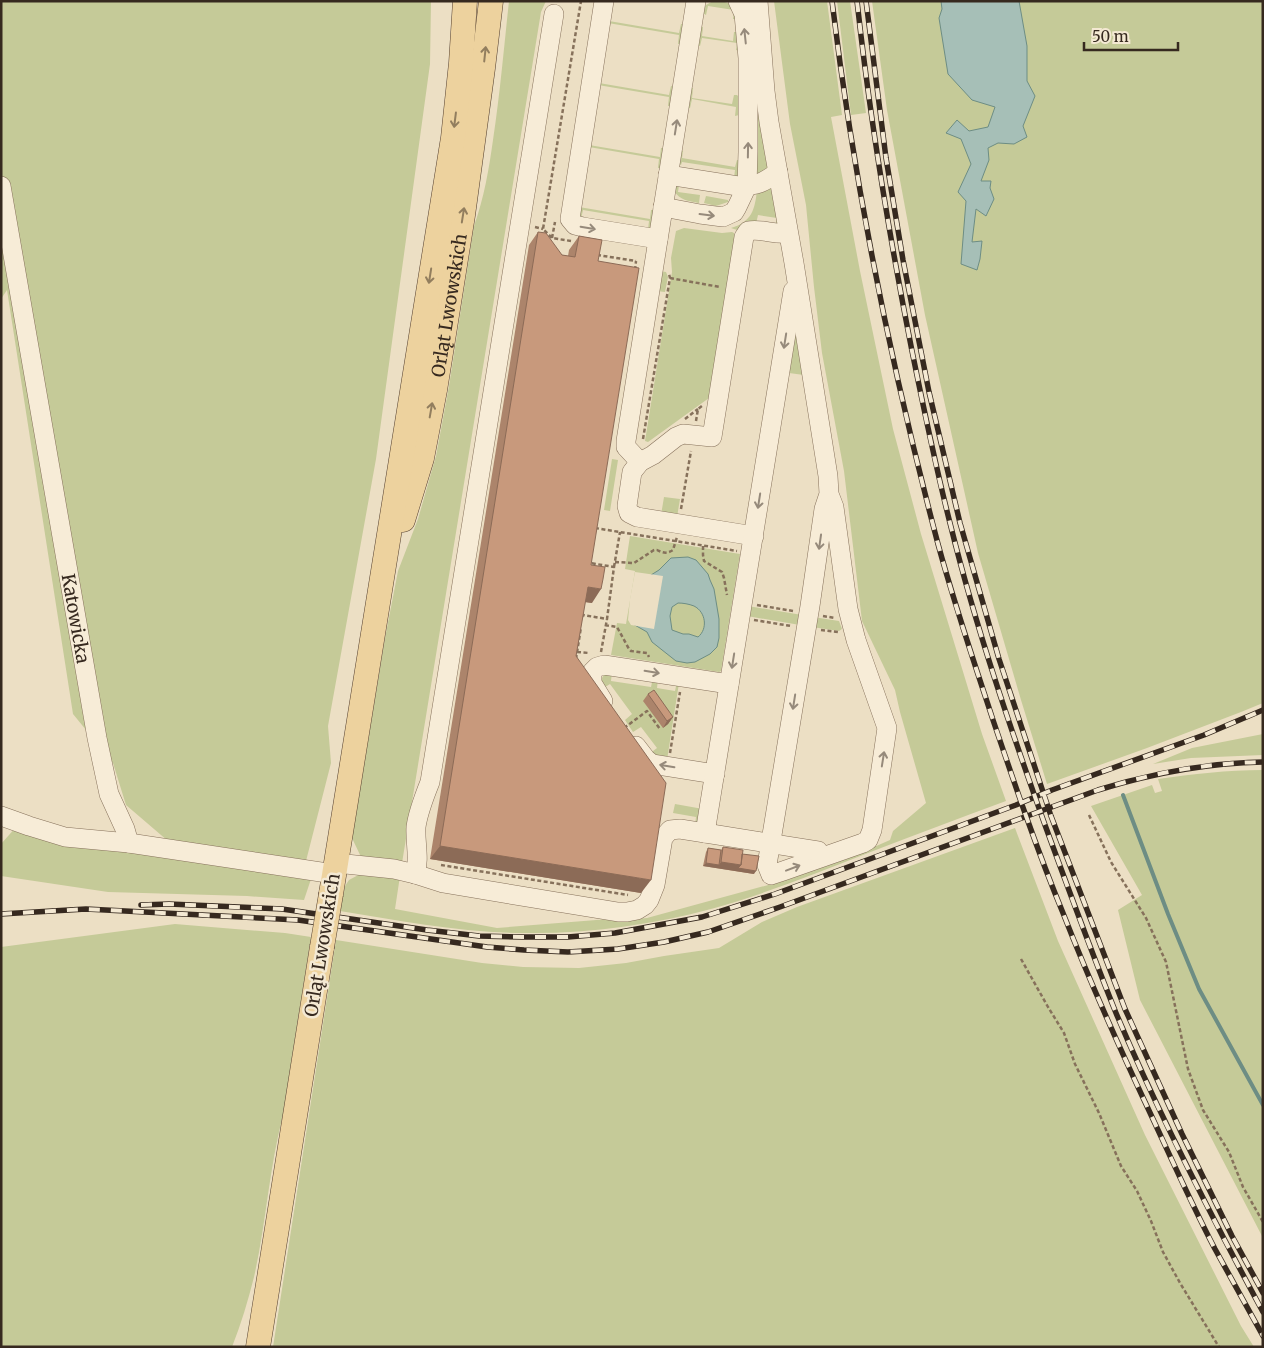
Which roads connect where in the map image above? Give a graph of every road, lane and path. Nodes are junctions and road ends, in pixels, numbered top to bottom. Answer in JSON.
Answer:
{"nodes":[{"id":1,"x":465,"y":1,"type":"edge"},
{"id":2,"x":490,"y":1,"type":"edge"},
{"id":3,"x":581,"y":1,"type":"edge"},
{"id":4,"x":604,"y":1,"type":"edge"},
{"id":5,"x":696,"y":1,"type":"edge"},
{"id":6,"x":738,"y":1,"type":"edge"},
{"id":7,"x":758,"y":1,"type":"edge"},
{"id":8,"x":554,"y":14,"type":"dead end"},
{"id":9,"x":778,"y":172,"type":"junction"},
{"id":10,"x":668,"y":175,"type":"junction"},
{"id":11,"x":1,"y":186,"type":"edge"},
{"id":12,"x":747,"y":186,"type":"junction"},
{"id":13,"x":663,"y":208,"type":"junction"},
{"id":14,"x":528,"y":226,"type":"dead end"},
{"id":15,"x":544,"y":229,"type":"junction"},
{"id":16,"x":788,"y":233,"type":"junction"},
{"id":17,"x":658,"y":240,"type":"junction"},
{"id":18,"x":574,"y":242,"type":"dead end"},
{"id":19,"x":597,"y":254,"type":"edge"},
{"id":20,"x":654,"y":264,"type":"junction"},
{"id":21,"x":635,"y":270,"type":"edge"},
{"id":22,"x":796,"y":275,"type":"junction"},
{"id":23,"x":670,"y":278,"type":"junction"},
{"id":24,"x":728,"y":288,"type":"dead end"},
{"id":25,"x":704,"y":404,"type":"dead end"},
{"id":26,"x":698,"y":409,"type":"junction"},
{"id":27,"x":686,"y":429,"type":"junction"},
{"id":28,"x":641,"y":454,"type":"junction"},
{"id":29,"x":829,"y":494,"type":"junction"},
{"id":30,"x":595,"y":528,"type":"edge"},
{"id":31,"x":620,"y":532,"type":"junction"},
{"id":32,"x":677,"y":532,"type":"junction"},
{"id":33,"x":754,"y":536,"type":"junction"},
{"id":34,"x":703,"y":546,"type":"junction"},
{"id":35,"x":743,"y":552,"type":"dead end"},
{"id":36,"x":591,"y":555,"type":"edge"},
{"id":37,"x":615,"y":562,"type":"junction"},
{"id":38,"x":614,"y":567,"type":"junction"},
{"id":39,"x":378,"y":604,"type":"junction"},
{"id":40,"x":742,"y":610,"type":"junction"},
{"id":41,"x":606,"y":619,"type":"junction"},
{"id":42,"x":841,"y":619,"type":"dead end"},
{"id":43,"x":807,"y":621,"type":"junction"},
{"id":44,"x":605,"y":625,"type":"junction"},
{"id":45,"x":843,"y":632,"type":"dead end"},
{"id":46,"x":577,"y":652,"type":"junction"},
{"id":47,"x":593,"y":654,"type":"dead end"},
{"id":48,"x":600,"y":655,"type":"dead end"},
{"id":49,"x":651,"y":663,"type":"dead end"},
{"id":50,"x":575,"y":667,"type":"edge"},
{"id":51,"x":682,"y":677,"type":"junction"},
{"id":52,"x":730,"y":684,"type":"junction"},
{"id":53,"x":618,"y":722,"type":"junction"},
{"id":54,"x":660,"y":729,"type":"dead end"},
{"id":55,"x":668,"y":767,"type":"junction"},
{"id":56,"x":715,"y":774,"type":"junction"},
{"id":57,"x":1,"y":816,"type":"edge"},
{"id":58,"x":1090,"y":816,"type":"dead end"},
{"id":59,"x":705,"y":833,"type":"junction"},
{"id":60,"x":129,"y":843,"type":"junction"},
{"id":61,"x":771,"y":844,"type":"junction"},
{"id":62,"x":820,"y":857,"type":"junction"},
{"id":63,"x":438,"y":865,"type":"dead end"},
{"id":64,"x":415,"y":874,"type":"junction"},
{"id":65,"x":333,"y":877,"type":"junction"},
{"id":66,"x":629,"y":896,"type":"dead end"},
{"id":67,"x":1021,"y":959,"type":"dead end"},
{"id":68,"x":1263,"y":1222,"type":"edge"},
{"id":69,"x":266,"y":1287,"type":"junction"},
{"id":70,"x":247,"y":1347,"type":"edge"},
{"id":71,"x":258,"y":1347,"type":"edge"},
{"id":72,"x":1219,"y":1347,"type":"edge"}],
"edges":[{"from":1,"to":39,"type":"main road","name":"Orląt Lwowskich","one_way":true},
{"from":39,"to":2,"type":"main road","name":"Orląt Lwowskich","one_way":true},
{"from":3,"to":15,"type":"path"},
{"from":4,"to":17,"type":"lane","one_way":true},
{"from":10,"to":5,"type":"lane","one_way":true},
{"from":12,"to":6,"type":"lane","one_way":true},
{"from":7,"to":9,"type":"lane"},
{"from":8,"to":64,"type":"lane"},
{"from":9,"to":12,"type":"lane"},
{"from":9,"to":16,"type":"lane"},
{"from":10,"to":12,"type":"lane"},
{"from":10,"to":13,"type":"lane"},
{"from":11,"to":60,"type":"lane","name":"Katowicka"},
{"from":13,"to":12,"type":"lane","one_way":true},
{"from":13,"to":17,"type":"lane"},
{"from":14,"to":15,"type":"path"},
{"from":15,"to":18,"type":"path"},
{"from":16,"to":22,"type":"lane"},
{"from":16,"to":27,"type":"lane"},
{"from":17,"to":20,"type":"lane"},
{"from":19,"to":21,"type":"path"},
{"from":20,"to":23,"type":"path"},
{"from":20,"to":28,"type":"lane"},
{"from":22,"to":29,"type":"lane"},
{"from":22,"to":33,"type":"lane","one_way":true},
{"from":23,"to":24,"type":"path"},
{"from":23,"to":28,"type":"path"},
{"from":25,"to":26,"type":"path"},
{"from":26,"to":27,"type":"path"},
{"from":26,"to":27,"type":"path"},
{"from":27,"to":28,"type":"lane"},
{"from":27,"to":32,"type":"path"},
{"from":28,"to":32,"type":"lane"},
{"from":29,"to":43,"type":"lane","one_way":true},
{"from":62,"to":29,"type":"lane","one_way":true},
{"from":30,"to":31,"type":"path"},
{"from":31,"to":32,"type":"path"},
{"from":31,"to":37,"type":"path"},
{"from":32,"to":33,"type":"lane"},
{"from":32,"to":34,"type":"path"},
{"from":32,"to":37,"type":"path"},
{"from":33,"to":40,"type":"lane"},
{"from":34,"to":35,"type":"path"},
{"from":34,"to":40,"type":"path"},
{"from":36,"to":38,"type":"path"},
{"from":37,"to":38,"type":"path"},
{"from":38,"to":41,"type":"path"},
{"from":39,"to":65,"type":"main road","name":"Orląt Lwowskich"},
{"from":40,"to":43,"type":"path"},
{"from":40,"to":43,"type":"path"},
{"from":40,"to":52,"type":"lane","one_way":true},
{"from":41,"to":44,"type":"path"},
{"from":41,"to":46,"type":"path"},
{"from":42,"to":43,"type":"path"},
{"from":43,"to":45,"type":"path"},
{"from":43,"to":61,"type":"lane","one_way":true},
{"from":44,"to":48,"type":"path"},
{"from":44,"to":49,"type":"path"},
{"from":46,"to":47,"type":"path"},
{"from":46,"to":50,"type":"path"},
{"from":51,"to":52,"type":"lane"},
{"from":53,"to":51,"type":"lane","one_way":true},
{"from":51,"to":55,"type":"path"},
{"from":52,"to":56,"type":"lane"},
{"from":53,"to":54,"type":"path"},
{"from":55,"to":53,"type":"lane","one_way":true},
{"from":55,"to":56,"type":"lane"},
{"from":56,"to":59,"type":"lane"},
{"from":57,"to":60,"type":"lane"},
{"from":58,"to":68,"type":"path"},
{"from":59,"to":61,"type":"lane"},
{"from":59,"to":64,"type":"lane"},
{"from":60,"to":65,"type":"lane"},
{"from":61,"to":62,"type":"lane"},
{"from":61,"to":62,"type":"lane","one_way":true},
{"from":63,"to":66,"type":"path"},
{"from":64,"to":65,"type":"lane"},
{"from":65,"to":69,"type":"main road","name":"Orląt Lwowskich","bridge":true},
{"from":67,"to":72,"type":"path"},
{"from":69,"to":70,"type":"main road"},
{"from":69,"to":71,"type":"main road"}]}
